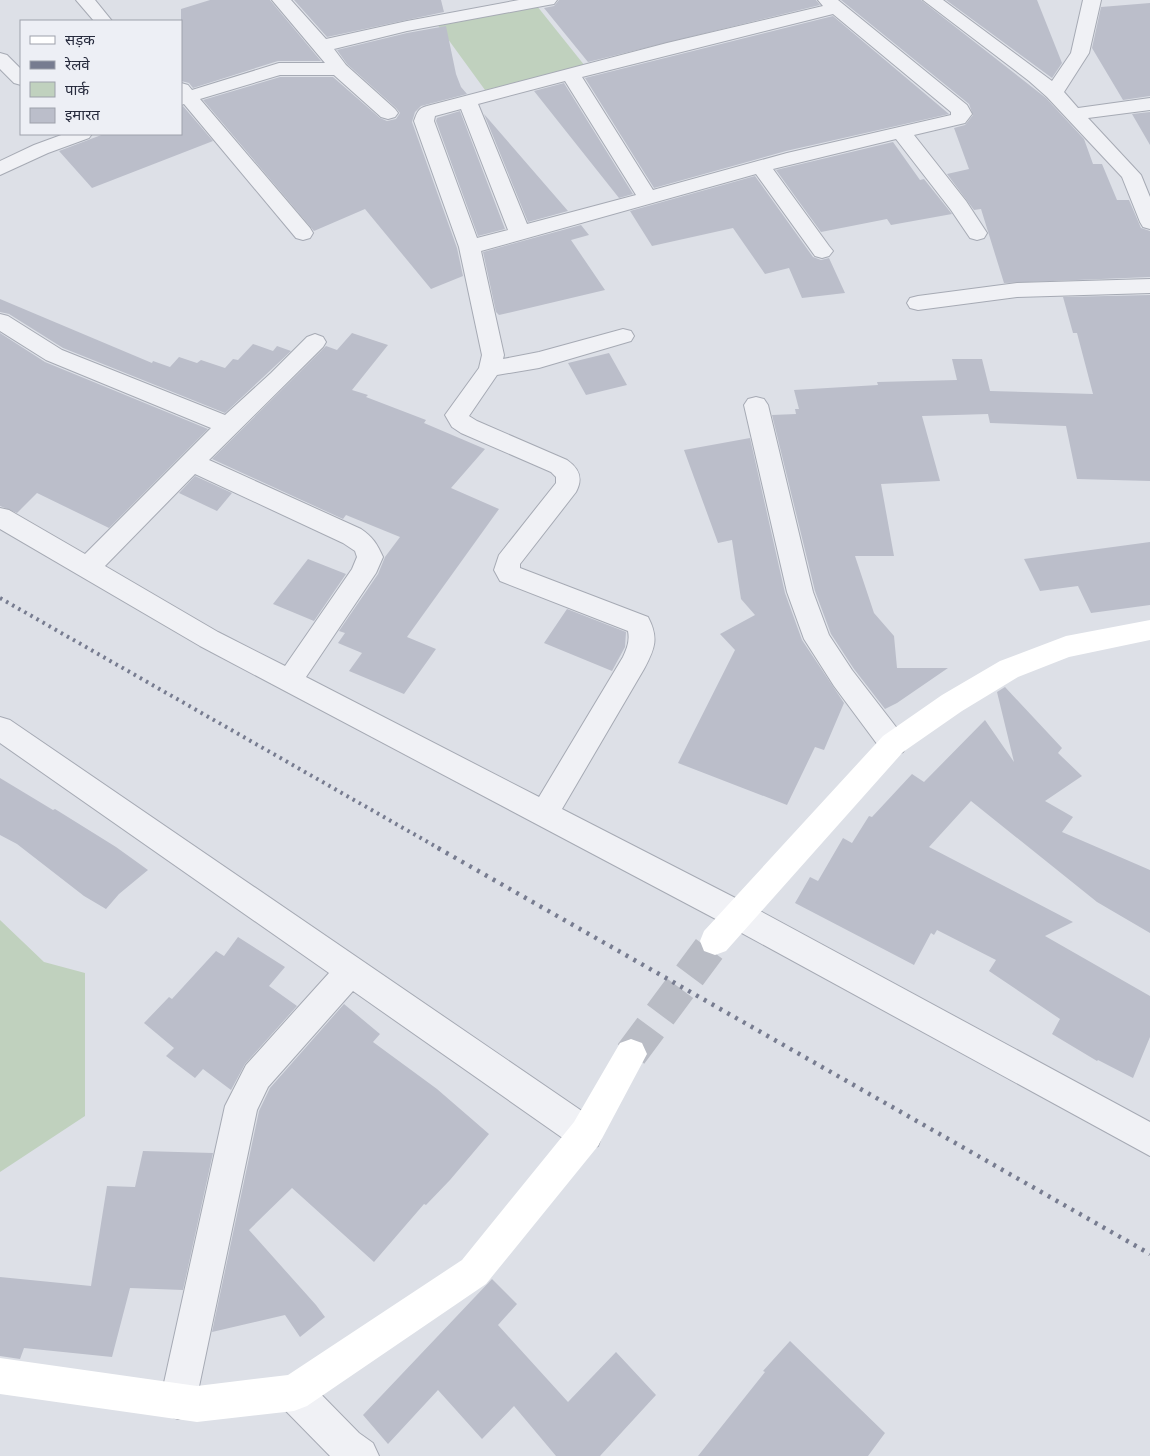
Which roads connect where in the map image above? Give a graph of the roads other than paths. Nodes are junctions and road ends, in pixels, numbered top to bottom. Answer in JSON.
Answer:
{"nodes":[{"id":1,"x":85,"y":0,"type":"edge"},
{"id":2,"x":281,"y":0,"type":"edge"},
{"id":3,"x":548,"y":0,"type":"edge"},
{"id":4,"x":932,"y":0,"type":"edge"},
{"id":5,"x":1092,"y":0,"type":"edge"},
{"id":6,"x":832,"y":4,"type":"edge"},
{"id":7,"x":102,"y":20,"type":"edge"},
{"id":8,"x":322,"y":46,"type":"junction"},
{"id":9,"x":0,"y":59,"type":"edge"},
{"id":10,"x":339,"y":69,"type":"junction"},
{"id":11,"x":571,"y":75,"type":"junction"},
{"id":12,"x":20,"y":78,"type":"edge"},
{"id":13,"x":1054,"y":93,"type":"junction"},
{"id":14,"x":184,"y":95,"type":"edge"},
{"id":15,"x":468,"y":102,"type":"junction"},
{"id":16,"x":1150,"y":104,"type":"edge"},
{"id":17,"x":388,"y":113,"type":"dead end"},
{"id":18,"x":1074,"y":114,"type":"junction"},
{"id":19,"x":901,"y":132,"type":"junction"},
{"id":20,"x":79,"y":135,"type":"edge"},
{"id":21,"x":761,"y":167,"type":"junction"},
{"id":22,"x":0,"y":169,"type":"edge"},
{"id":23,"x":648,"y":198,"type":"junction"},
{"id":24,"x":1150,"y":222,"type":"edge"},
{"id":25,"x":303,"y":233,"type":"dead end"},
{"id":26,"x":520,"y":233,"type":"junction"},
{"id":27,"x":977,"y":233,"type":"dead end"},
{"id":28,"x":470,"y":247,"type":"junction"},
{"id":29,"x":822,"y":252,"type":"dead end"},
{"id":30,"x":1150,"y":286,"type":"edge"},
{"id":31,"x":918,"y":303,"type":"dead end"},
{"id":32,"x":0,"y":321,"type":"edge"},
{"id":33,"x":623,"y":336,"type":"dead end"},
{"id":34,"x":315,"y":342,"type":"dead end"},
{"id":35,"x":490,"y":368,"type":"junction"},
{"id":36,"x":756,"y":405,"type":"dead end"},
{"id":37,"x":228,"y":426,"type":"junction"},
{"id":38,"x":192,"y":462,"type":"junction"},
{"id":39,"x":0,"y":518,"type":"edge"},
{"id":40,"x":87,"y":568,"type":"junction"},
{"id":41,"x":1150,"y":630,"type":"edge"},
{"id":42,"x":289,"y":681,"type":"junction"},
{"id":43,"x":0,"y":728,"type":"edge"},
{"id":44,"x":893,"y":744,"type":"junction"},
{"id":45,"x":544,"y":814,"type":"junction"},
{"id":46,"x":738,"y":915,"type":"junction"},
{"id":47,"x":715,"y":941,"type":"tunnel mouth"},
{"id":48,"x":351,"y":971,"type":"junction"},
{"id":49,"x":631,"y":1054,"type":"tunnel mouth"},
{"id":50,"x":586,"y":1134,"type":"junction"},
{"id":51,"x":1150,"y":1140,"type":"edge"},
{"id":52,"x":0,"y":1376,"type":"edge"},
{"id":53,"x":294,"y":1394,"type":"junction"},
{"id":54,"x":178,"y":1401,"type":"junction"},
{"id":55,"x":360,"y":1456,"type":"edge"}],
"edges":[{"from":1,"to":7,"type":"street"},
{"from":2,"to":8,"type":"street"},
{"from":3,"to":8,"type":"street"},
{"from":4,"to":13,"type":"street"},
{"from":5,"to":13,"type":"street"},
{"from":6,"to":11,"type":"street"},
{"from":6,"to":19,"type":"street"},
{"from":8,"to":10,"type":"street"},
{"from":9,"to":12,"type":"street"},
{"from":10,"to":14,"type":"street"},
{"from":10,"to":17,"type":"street"},
{"from":11,"to":15,"type":"street"},
{"from":11,"to":23,"type":"street"},
{"from":13,"to":18,"type":"street"},
{"from":14,"to":25,"type":"street"},
{"from":15,"to":26,"type":"street"},
{"from":15,"to":28,"type":"street"},
{"from":16,"to":18,"type":"street"},
{"from":18,"to":24,"type":"street"},
{"from":19,"to":21,"type":"street"},
{"from":19,"to":27,"type":"street"},
{"from":20,"to":22,"type":"street"},
{"from":21,"to":23,"type":"street"},
{"from":21,"to":29,"type":"street"},
{"from":23,"to":26,"type":"street"},
{"from":26,"to":28,"type":"street"},
{"from":28,"to":35,"type":"street"},
{"from":30,"to":31,"type":"street"},
{"from":32,"to":37,"type":"street"},
{"from":33,"to":35,"type":"street"},
{"from":34,"to":37,"type":"street"},
{"from":35,"to":45,"type":"street"},
{"from":36,"to":44,"type":"street"},
{"from":37,"to":38,"type":"street"},
{"from":38,"to":40,"type":"street"},
{"from":38,"to":42,"type":"street"},
{"from":39,"to":40,"type":"street"},
{"from":40,"to":42,"type":"street"},
{"from":41,"to":44,"type":"street"},
{"from":42,"to":45,"type":"street"},
{"from":43,"to":48,"type":"street"},
{"from":44,"to":46,"type":"street"},
{"from":45,"to":46,"type":"street"},
{"from":46,"to":47,"type":"street"},
{"from":46,"to":51,"type":"street"},
{"from":48,"to":50,"type":"street"},
{"from":48,"to":54,"type":"street"},
{"from":49,"to":50,"type":"street"},
{"from":50,"to":53,"type":"street"},
{"from":52,"to":54,"type":"street"},
{"from":53,"to":54,"type":"street"},
{"from":53,"to":55,"type":"street"}]}
